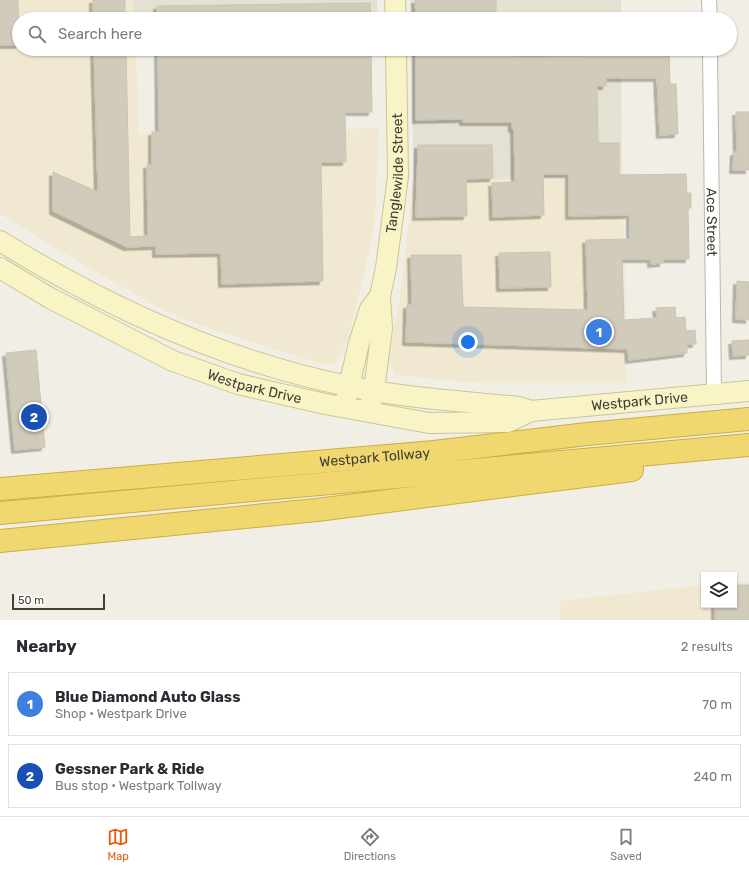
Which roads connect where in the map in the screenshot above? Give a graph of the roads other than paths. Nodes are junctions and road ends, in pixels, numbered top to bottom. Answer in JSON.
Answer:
{"nodes":[{"id":1,"x":395,"y":0,"type":"edge"},
{"id":2,"x":709,"y":0,"type":"edge"},
{"id":3,"x":396,"y":12,"type":"edge"},
{"id":4,"x":710,"y":12,"type":"edge"},
{"id":5,"x":396,"y":56,"type":"edge"},
{"id":6,"x":710,"y":56,"type":"edge"},
{"id":7,"x":6,"y":245,"type":"edge"},
{"id":8,"x":0,"y":267,"type":"edge"},
{"id":9,"x":380,"y":296,"type":"junction"},
{"id":10,"x":187,"y":336,"type":"junction"},
{"id":11,"x":173,"y":361,"type":"junction"},
{"id":12,"x":349,"y":386,"type":"junction"},
{"id":13,"x":374,"y":390,"type":"junction"},
{"id":14,"x":749,"y":391,"type":"edge"},
{"id":15,"x":714,"y":394,"type":"junction"},
{"id":16,"x":344,"y":407,"type":"junction"},
{"id":17,"x":531,"y":411,"type":"junction"},
{"id":18,"x":368,"y":412,"type":"junction"},
{"id":19,"x":749,"y":419,"type":"edge"},
{"id":20,"x":744,"y":445,"type":"edge"},
{"id":21,"x":0,"y":489,"type":"edge"},
{"id":22,"x":0,"y":513,"type":"edge"},
{"id":23,"x":0,"y":541,"type":"edge"}],
"edges":[{"from":1,"to":3,"type":"main road"},
{"from":2,"to":4,"type":"street"},
{"from":5,"to":9,"type":"main road","name":"Tanglewilde Street"},
{"from":6,"to":15,"type":"street","name":"Ace Street"},
{"from":7,"to":8,"type":"main road"},
{"from":7,"to":10,"type":"main road","name":"Westpark Drive"},
{"from":8,"to":11,"type":"main road","name":"Westpark Drive"},
{"from":9,"to":12,"type":"main road","name":"Tanglewilde Street"},
{"from":9,"to":13,"type":"main road","name":"Tanglewilde Street"},
{"from":10,"to":11,"type":"main road"},
{"from":10,"to":12,"type":"main road","name":"Westpark Drive"},
{"from":11,"to":16,"type":"main road","name":"Westpark Drive"},
{"from":12,"to":13,"type":"main road","name":"Westpark Drive"},
{"from":12,"to":16,"type":"main road","name":"Tanglewilde Street"},
{"from":13,"to":17,"type":"main road","name":"Westpark Drive"},
{"from":13,"to":18,"type":"main road","name":"Tanglewilde Street"},
{"from":14,"to":15,"type":"main road","name":"Westpark Drive"},
{"from":15,"to":17,"type":"main road","name":"Westpark Drive"},
{"from":16,"to":18,"type":"main road","name":"Westpark Drive"},
{"from":17,"to":18,"type":"main road","name":"Westpark Drive"},
{"from":19,"to":21,"type":"highway","name":"Westpark Tollway"},
{"from":20,"to":22,"type":"highway","name":"Westpark Tollway"},
{"from":20,"to":23,"type":"highway"}]}
